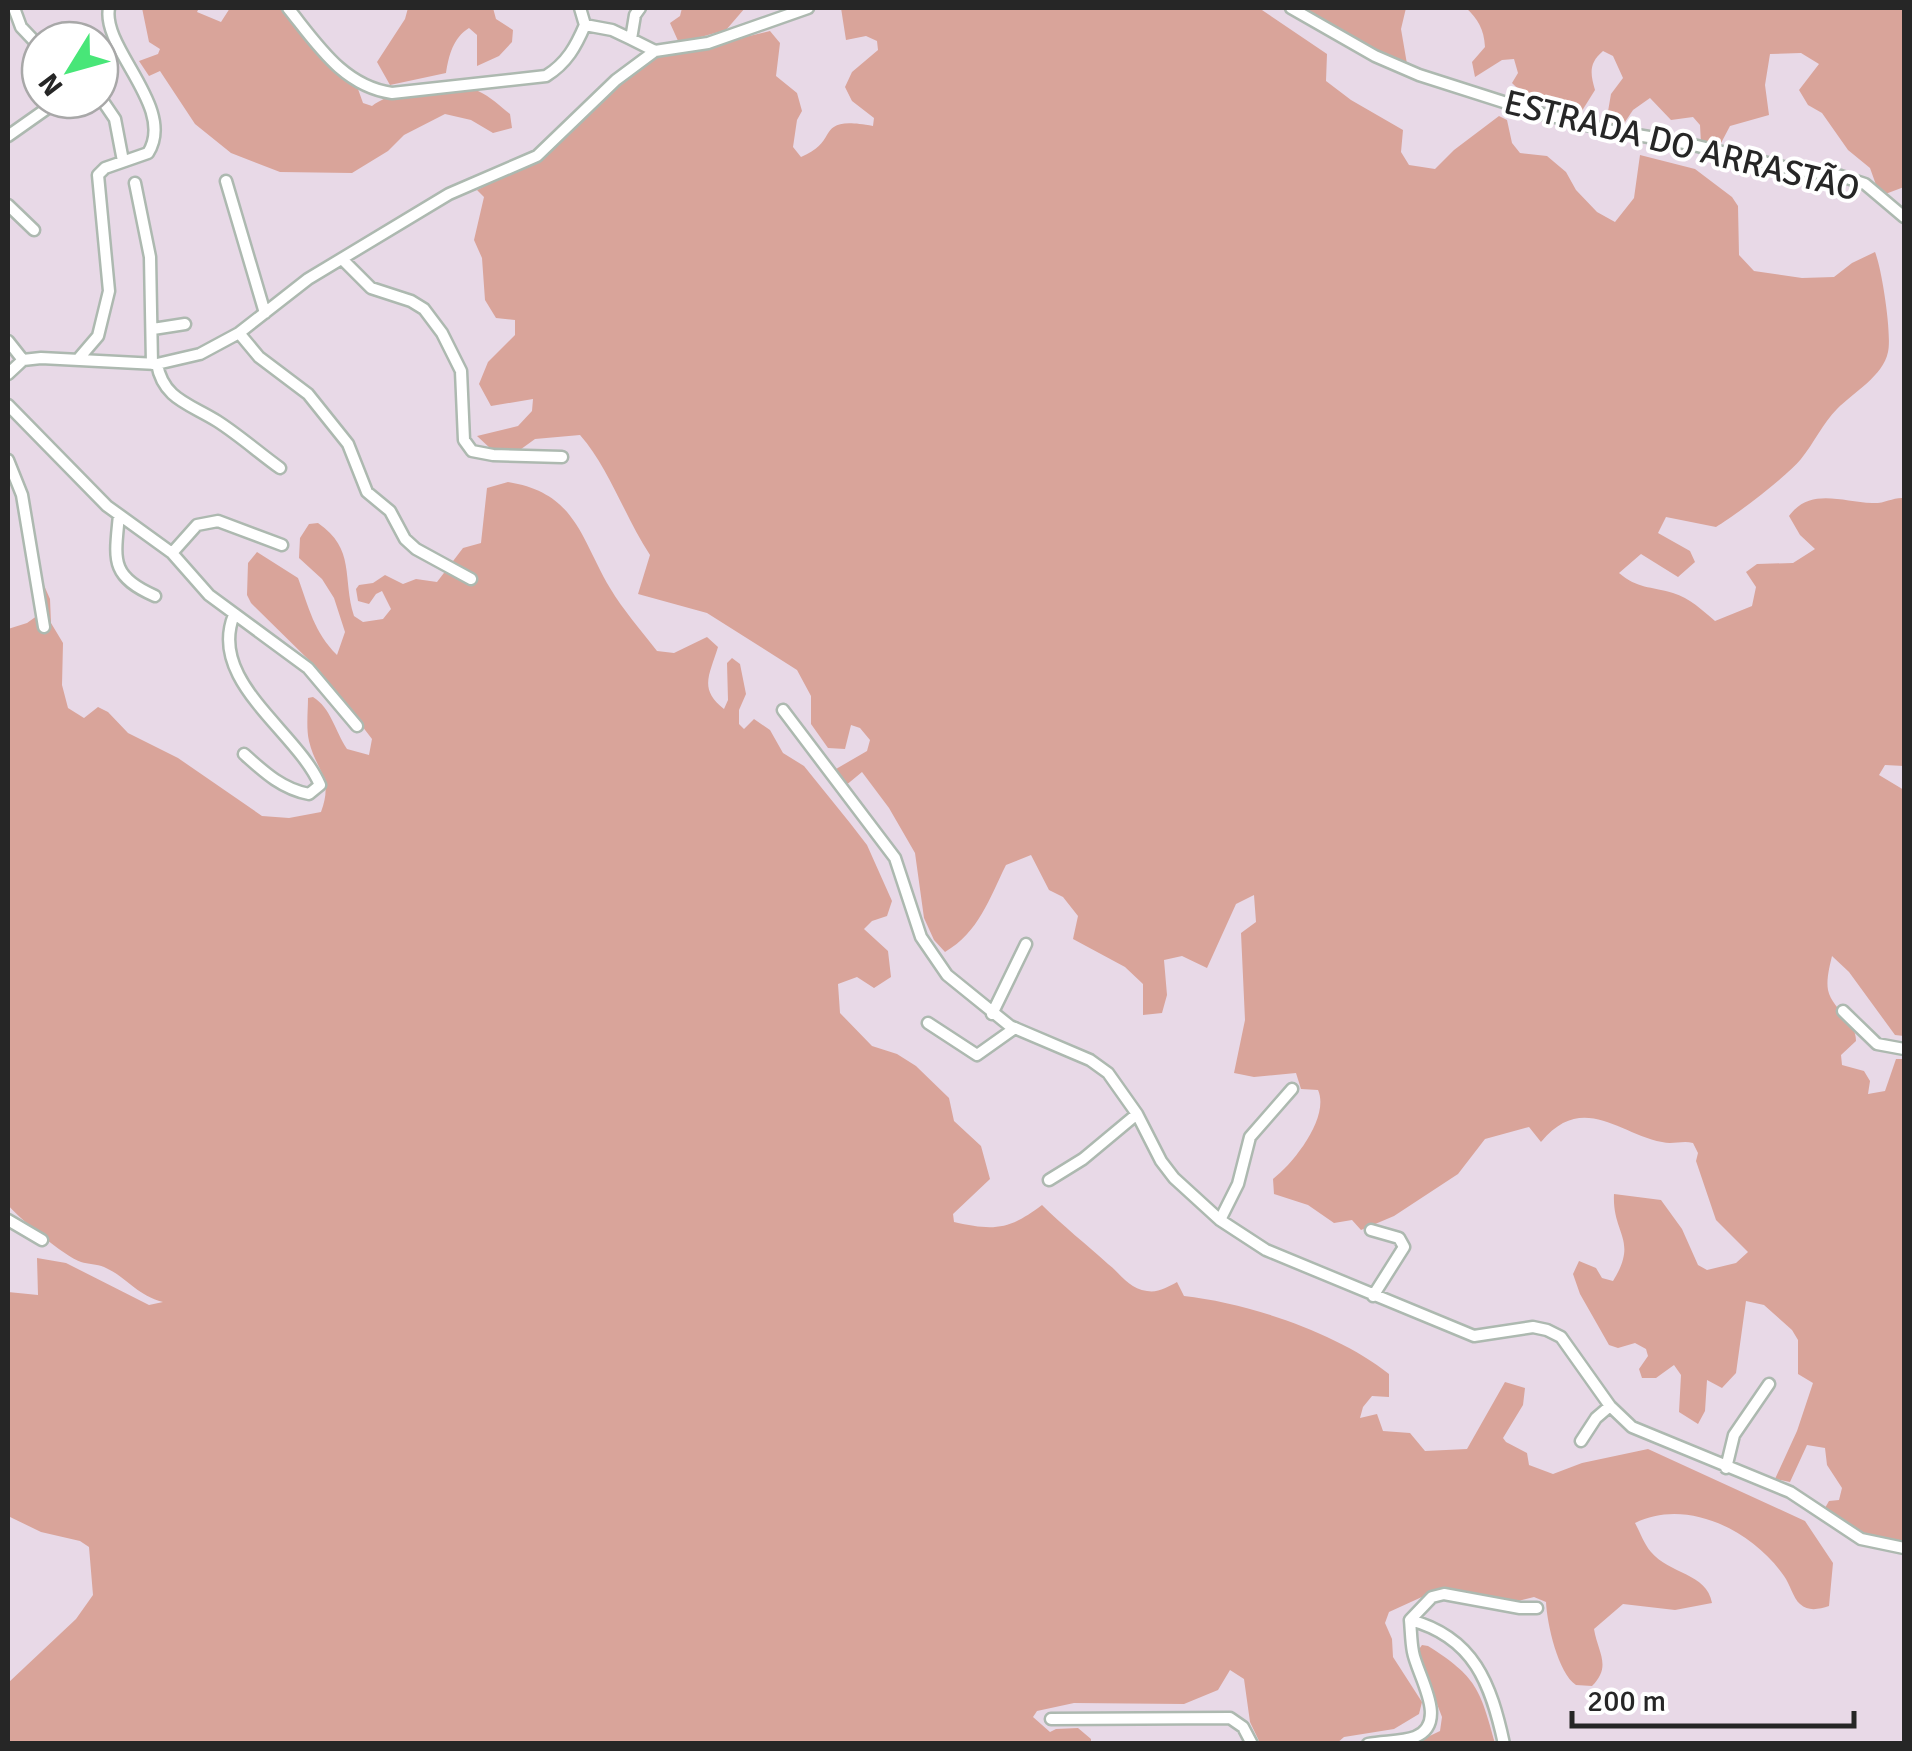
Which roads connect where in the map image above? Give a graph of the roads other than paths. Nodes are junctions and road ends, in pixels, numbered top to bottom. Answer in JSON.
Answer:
{"nodes":[{"id":1,"x":109,"y":8,"type":"edge"},
{"id":2,"x":288,"y":8,"type":"edge"},
{"id":3,"x":580,"y":8,"type":"edge"},
{"id":4,"x":640,"y":8,"type":"edge"},
{"id":5,"x":808,"y":8,"type":"edge"},
{"id":6,"x":1291,"y":8,"type":"edge"},
{"id":7,"x":585,"y":25,"type":"junction"},
{"id":8,"x":631,"y":39,"type":"junction"},
{"id":9,"x":654,"y":51,"type":"junction"},
{"id":10,"x":31,"y":120,"type":"edge"},
{"id":11,"x":115,"y":120,"type":"edge"},
{"id":12,"x":8,"y":136,"type":"edge"},
{"id":13,"x":123,"y":161,"type":"junction"},
{"id":14,"x":226,"y":181,"type":"dead end"},
{"id":15,"x":134,"y":182,"type":"dead end"},
{"id":16,"x":8,"y":205,"type":"edge"},
{"id":17,"x":1904,"y":217,"type":"edge"},
{"id":18,"x":34,"y":230,"type":"dead end"},
{"id":19,"x":342,"y":258,"type":"junction"},
{"id":20,"x":264,"y":313,"type":"junction"},
{"id":21,"x":185,"y":324,"type":"dead end"},
{"id":22,"x":153,"y":330,"type":"junction"},
{"id":23,"x":239,"y":333,"type":"junction"},
{"id":24,"x":8,"y":341,"type":"edge"},
{"id":25,"x":80,"y":358,"type":"junction"},
{"id":26,"x":23,"y":360,"type":"junction"},
{"id":27,"x":154,"y":364,"type":"junction"},
{"id":28,"x":8,"y":374,"type":"edge"},
{"id":29,"x":8,"y":405,"type":"edge"},
{"id":30,"x":562,"y":457,"type":"dead end"},
{"id":31,"x":8,"y":460,"type":"edge"},
{"id":32,"x":280,"y":468,"type":"dead end"},
{"id":33,"x":119,"y":514,"type":"junction"},
{"id":34,"x":282,"y":545,"type":"dead end"},
{"id":35,"x":172,"y":553,"type":"junction"},
{"id":36,"x":471,"y":579,"type":"dead end"},
{"id":37,"x":154,"y":596,"type":"dead end"},
{"id":38,"x":234,"y":615,"type":"junction"},
{"id":39,"x":44,"y":627,"type":"dead end"},
{"id":40,"x":782,"y":710,"type":"dead end"},
{"id":41,"x":357,"y":726,"type":"dead end"},
{"id":42,"x":244,"y":754,"type":"dead end"},
{"id":43,"x":1026,"y":944,"type":"dead end"},
{"id":44,"x":1842,"y":1011,"type":"dead end"},
{"id":45,"x":992,"y":1014,"type":"junction"},
{"id":46,"x":928,"y":1022,"type":"dead end"},
{"id":47,"x":1015,"y":1028,"type":"junction"},
{"id":48,"x":1904,"y":1049,"type":"edge"},
{"id":49,"x":1292,"y":1089,"type":"dead end"},
{"id":50,"x":1137,"y":1114,"type":"junction"},
{"id":51,"x":1049,"y":1180,"type":"dead end"},
{"id":52,"x":8,"y":1220,"type":"edge"},
{"id":53,"x":1220,"y":1220,"type":"junction"},
{"id":54,"x":1371,"y":1230,"type":"dead end"},
{"id":55,"x":42,"y":1240,"type":"dead end"},
{"id":56,"x":1373,"y":1296,"type":"junction"},
{"id":57,"x":1769,"y":1384,"type":"dead end"},
{"id":58,"x":1610,"y":1406,"type":"junction"},
{"id":59,"x":1580,"y":1441,"type":"dead end"},
{"id":60,"x":1726,"y":1468,"type":"junction"},
{"id":61,"x":1904,"y":1548,"type":"edge"},
{"id":62,"x":1537,"y":1608,"type":"dead end"},
{"id":63,"x":1410,"y":1620,"type":"junction"},
{"id":64,"x":1051,"y":1718,"type":"dead end"},
{"id":65,"x":1252,"y":1744,"type":"edge"},
{"id":66,"x":1368,"y":1744,"type":"edge"},
{"id":67,"x":1504,"y":1744,"type":"edge"}],
"edges":[{"from":1,"to":13,"type":"street"},
{"from":2,"to":7,"type":"street"},
{"from":3,"to":7,"type":"street"},
{"from":4,"to":8,"type":"street"},
{"from":5,"to":9,"type":"street"},
{"from":6,"to":17,"type":"street","name":"ESTRADA DO ARRASTÃO"},
{"from":7,"to":8,"type":"street"},
{"from":8,"to":9,"type":"street"},
{"from":9,"to":19,"type":"street"},
{"from":10,"to":12,"type":"street"},
{"from":11,"to":13,"type":"street"},
{"from":13,"to":25,"type":"street"},
{"from":14,"to":20,"type":"street"},
{"from":15,"to":22,"type":"street"},
{"from":16,"to":18,"type":"street"},
{"from":19,"to":20,"type":"street"},
{"from":19,"to":30,"type":"street"},
{"from":20,"to":23,"type":"street"},
{"from":21,"to":22,"type":"street"},
{"from":22,"to":27,"type":"street"},
{"from":23,"to":27,"type":"street"},
{"from":23,"to":36,"type":"street"},
{"from":24,"to":26,"type":"street"},
{"from":25,"to":26,"type":"street"},
{"from":25,"to":27,"type":"street"},
{"from":26,"to":28,"type":"street"},
{"from":27,"to":32,"type":"street"},
{"from":29,"to":33,"type":"street"},
{"from":31,"to":39,"type":"street"},
{"from":33,"to":35,"type":"street"},
{"from":33,"to":37,"type":"street"},
{"from":34,"to":35,"type":"street"},
{"from":35,"to":38,"type":"street"},
{"from":38,"to":41,"type":"street"},
{"from":38,"to":42,"type":"street"},
{"from":40,"to":45,"type":"street"},
{"from":43,"to":45,"type":"street"},
{"from":44,"to":48,"type":"street"},
{"from":45,"to":47,"type":"street"},
{"from":46,"to":47,"type":"street"},
{"from":47,"to":50,"type":"street"},
{"from":49,"to":53,"type":"street"},
{"from":50,"to":51,"type":"street"},
{"from":50,"to":53,"type":"street"},
{"from":52,"to":55,"type":"street"},
{"from":53,"to":56,"type":"street"},
{"from":54,"to":56,"type":"street"},
{"from":56,"to":58,"type":"street"},
{"from":57,"to":60,"type":"street"},
{"from":58,"to":59,"type":"street"},
{"from":58,"to":60,"type":"street"},
{"from":60,"to":61,"type":"street"},
{"from":62,"to":63,"type":"street"},
{"from":63,"to":66,"type":"street"},
{"from":63,"to":67,"type":"street"},
{"from":64,"to":65,"type":"street"}]}
